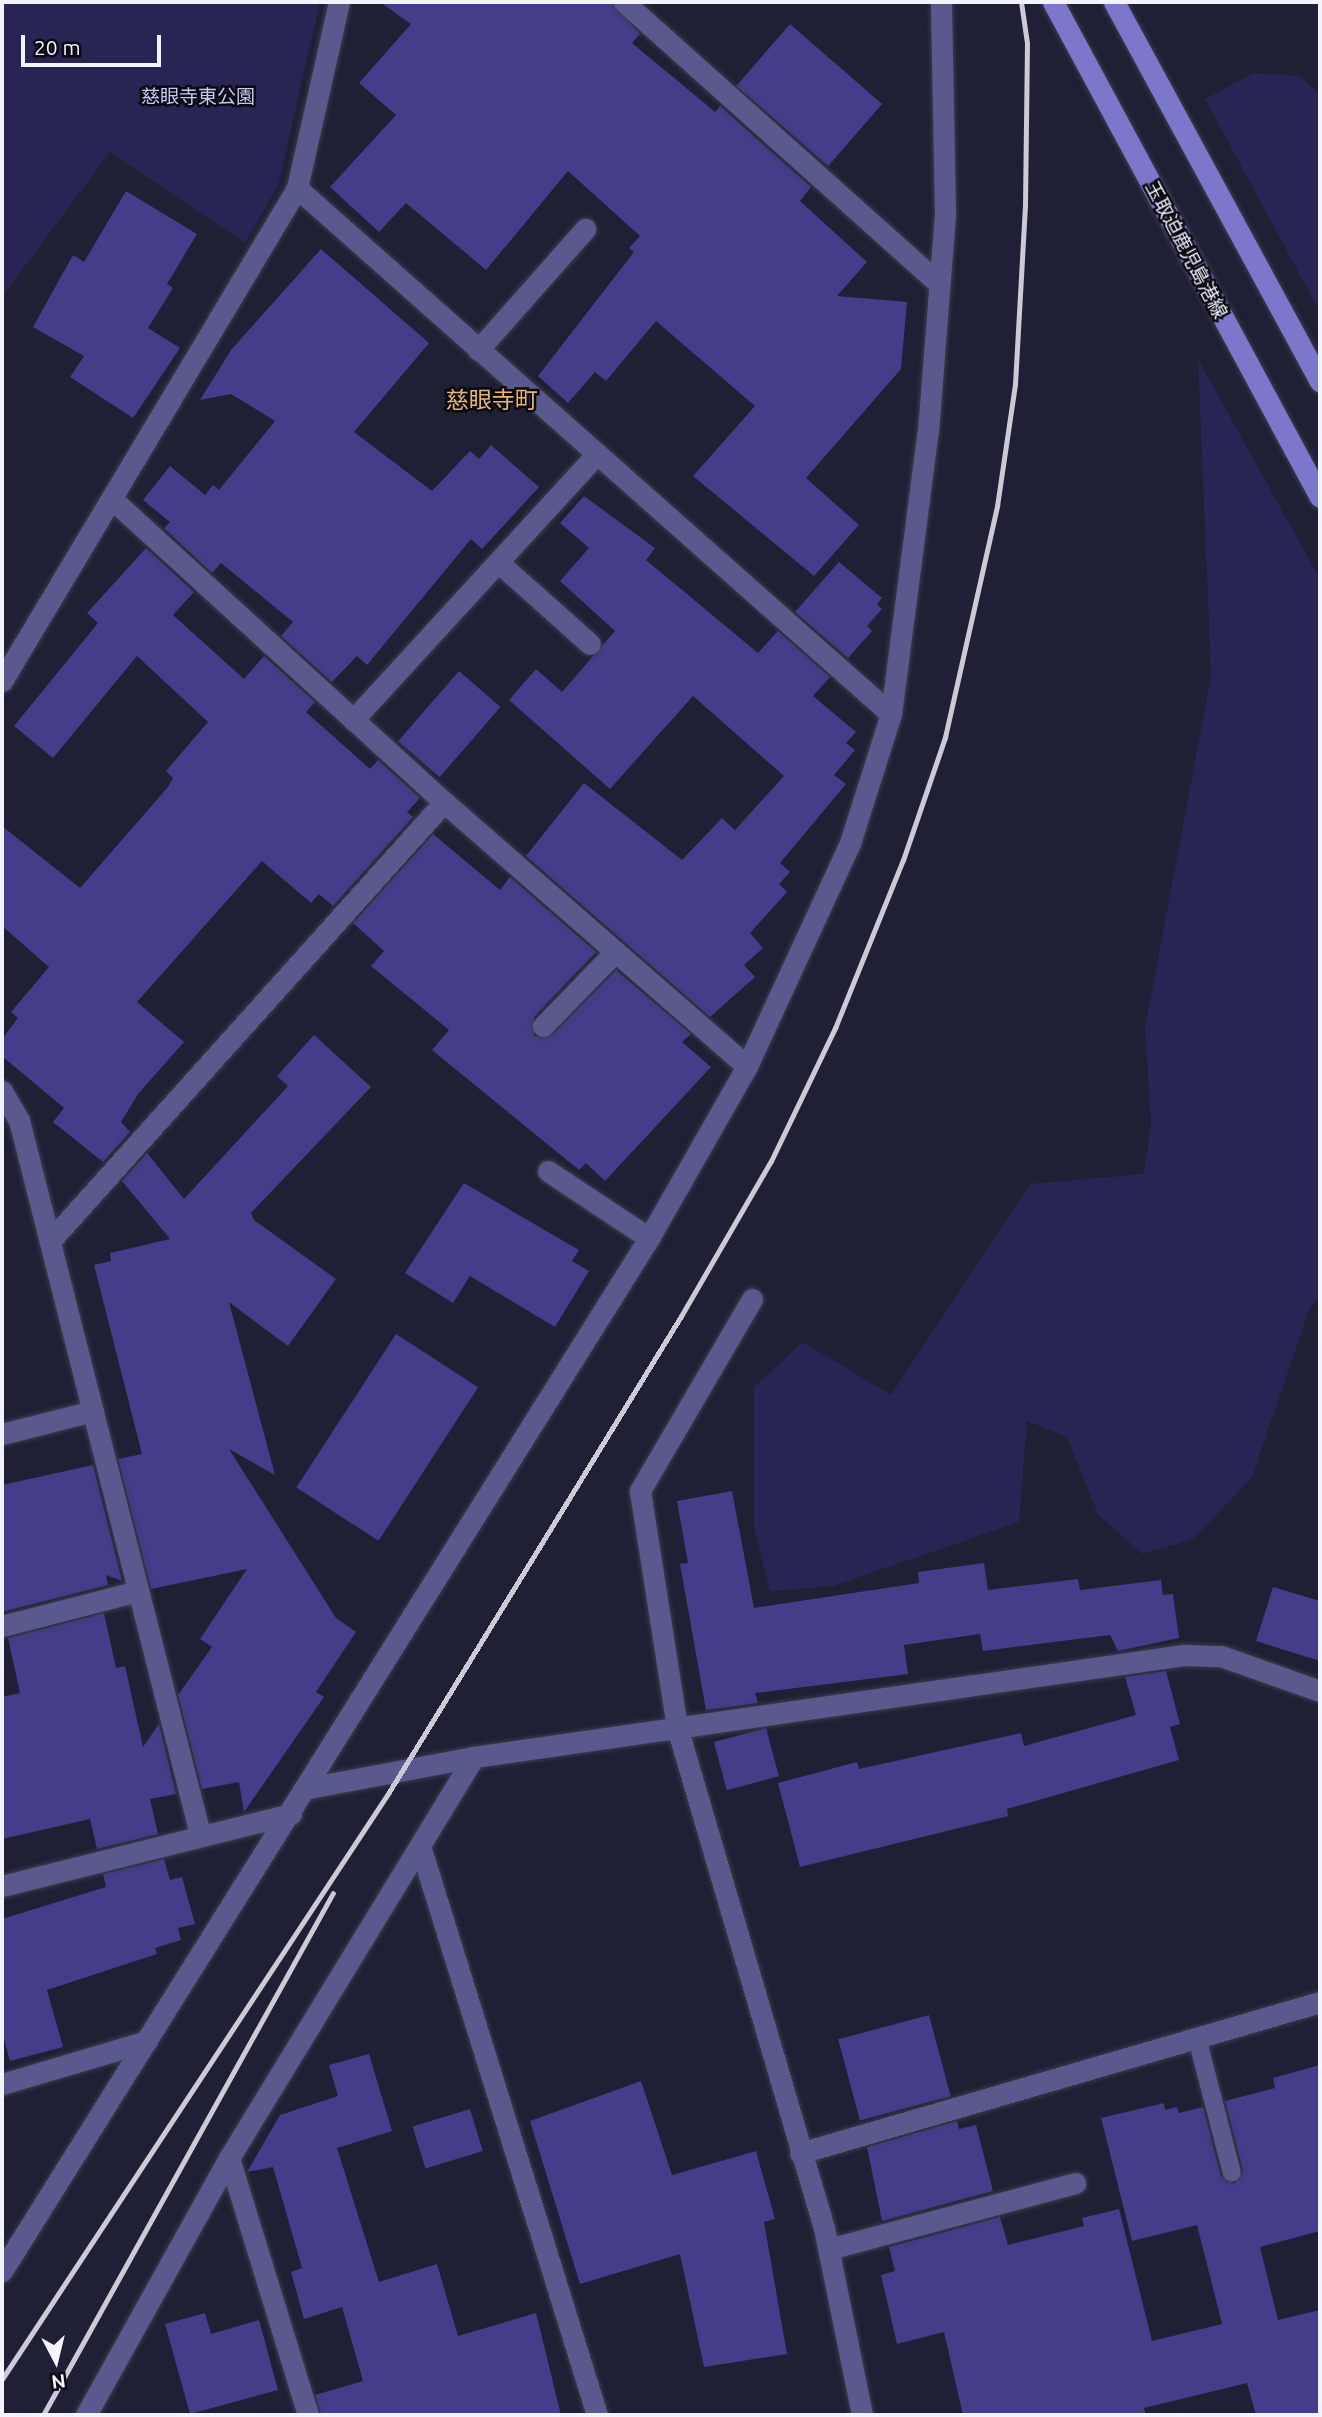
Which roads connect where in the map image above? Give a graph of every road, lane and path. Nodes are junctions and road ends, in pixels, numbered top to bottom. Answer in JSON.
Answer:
{"nodes":[{"id":1,"x":339,"y":2,"type":"edge"},
{"id":2,"x":624,"y":2,"type":"edge"},
{"id":3,"x":941,"y":2,"type":"edge"},
{"id":4,"x":1053,"y":2,"type":"edge"},
{"id":5,"x":1114,"y":2,"type":"edge"},
{"id":6,"x":297,"y":188,"type":"junction"},
{"id":7,"x":585,"y":229,"type":"dead end"},
{"id":8,"x":938,"y":283,"type":"junction"},
{"id":9,"x":478,"y":349,"type":"junction"},
{"id":10,"x":1320,"y":382,"type":"edge"},
{"id":11,"x":596,"y":456,"type":"junction"},
{"id":12,"x":1320,"y":497,"type":"edge"},
{"id":13,"x":113,"y":500,"type":"junction"},
{"id":14,"x":498,"y":562,"type":"junction"},
{"id":15,"x":590,"y":644,"type":"dead end"},
{"id":16,"x":2,"y":681,"type":"edge"},
{"id":17,"x":891,"y":714,"type":"junction"},
{"id":18,"x":353,"y":720,"type":"junction"},
{"id":19,"x":444,"y":803,"type":"junction"},
{"id":20,"x":615,"y":952,"type":"junction"},
{"id":21,"x":543,"y":1027,"type":"dead end"},
{"id":22,"x":747,"y":1066,"type":"junction"},
{"id":23,"x":2,"y":1091,"type":"edge"},
{"id":24,"x":10,"y":1123,"type":"edge"},
{"id":25,"x":548,"y":1171,"type":"dead end"},
{"id":26,"x":649,"y":1238,"type":"junction"},
{"id":27,"x":50,"y":1241,"type":"junction"},
{"id":28,"x":752,"y":1299,"type":"dead end"},
{"id":29,"x":93,"y":1411,"type":"junction"},
{"id":30,"x":2,"y":1434,"type":"edge"},
{"id":31,"x":138,"y":1591,"type":"junction"},
{"id":32,"x":2,"y":1626,"type":"edge"},
{"id":33,"x":1320,"y":1691,"type":"edge"},
{"id":34,"x":677,"y":1727,"type":"junction"},
{"id":35,"x":474,"y":1757,"type":"junction"},
{"id":36,"x":308,"y":1788,"type":"junction"},
{"id":37,"x":291,"y":1814,"type":"junction"},
{"id":38,"x":200,"y":1834,"type":"junction"},
{"id":39,"x":420,"y":1846,"type":"junction"},
{"id":40,"x":2,"y":1886,"type":"edge"},
{"id":41,"x":1320,"y":2003,"type":"edge"},
{"id":42,"x":1197,"y":2038,"type":"junction"},
{"id":43,"x":147,"y":2041,"type":"junction"},
{"id":44,"x":2,"y":2084,"type":"edge"},
{"id":45,"x":800,"y":2153,"type":"junction"},
{"id":46,"x":229,"y":2158,"type":"junction"},
{"id":47,"x":1232,"y":2173,"type":"dead end"},
{"id":48,"x":1075,"y":2183,"type":"dead end"},
{"id":49,"x":829,"y":2249,"type":"junction"},
{"id":50,"x":2,"y":2272,"type":"edge"},
{"id":51,"x":86,"y":2415,"type":"edge"},
{"id":52,"x":309,"y":2415,"type":"edge"},
{"id":53,"x":597,"y":2415,"type":"edge"},
{"id":54,"x":862,"y":2415,"type":"edge"}],
"edges":[{"from":1,"to":6,"type":"street"},
{"from":2,"to":8,"type":"street"},
{"from":3,"to":8,"type":"street"},
{"from":4,"to":12,"type":"main road","name":"玉取迫鹿児島港線"},
{"from":5,"to":10,"type":"main road"},
{"from":6,"to":9,"type":"street"},
{"from":6,"to":13,"type":"street"},
{"from":7,"to":9,"type":"street"},
{"from":8,"to":17,"type":"street"},
{"from":9,"to":11,"type":"street"},
{"from":11,"to":14,"type":"street"},
{"from":11,"to":17,"type":"street"},
{"from":13,"to":16,"type":"street"},
{"from":13,"to":18,"type":"street"},
{"from":14,"to":15,"type":"street"},
{"from":14,"to":18,"type":"street"},
{"from":17,"to":22,"type":"street"},
{"from":18,"to":19,"type":"street"},
{"from":19,"to":20,"type":"street"},
{"from":19,"to":27,"type":"street"},
{"from":20,"to":21,"type":"street"},
{"from":20,"to":22,"type":"street"},
{"from":22,"to":26,"type":"street"},
{"from":23,"to":24,"type":"street"},
{"from":24,"to":27,"type":"street"},
{"from":25,"to":26,"type":"street"},
{"from":26,"to":36,"type":"street"},
{"from":27,"to":29,"type":"street"},
{"from":28,"to":34,"type":"street"},
{"from":29,"to":30,"type":"street"},
{"from":29,"to":31,"type":"street"},
{"from":31,"to":32,"type":"street"},
{"from":31,"to":38,"type":"street"},
{"from":33,"to":34,"type":"street"},
{"from":34,"to":35,"type":"street"},
{"from":34,"to":45,"type":"street"},
{"from":35,"to":36,"type":"street"},
{"from":35,"to":39,"type":"street"},
{"from":36,"to":37,"type":"street"},
{"from":37,"to":38,"type":"street"},
{"from":37,"to":43,"type":"street"},
{"from":38,"to":40,"type":"street"},
{"from":39,"to":46,"type":"street"},
{"from":39,"to":53,"type":"street"},
{"from":41,"to":42,"type":"street"},
{"from":42,"to":45,"type":"street"},
{"from":42,"to":47,"type":"lane"},
{"from":43,"to":44,"type":"street"},
{"from":43,"to":50,"type":"street"},
{"from":45,"to":49,"type":"street"},
{"from":46,"to":51,"type":"street"},
{"from":46,"to":52,"type":"street"},
{"from":48,"to":49,"type":"street"},
{"from":49,"to":54,"type":"street"}]}
